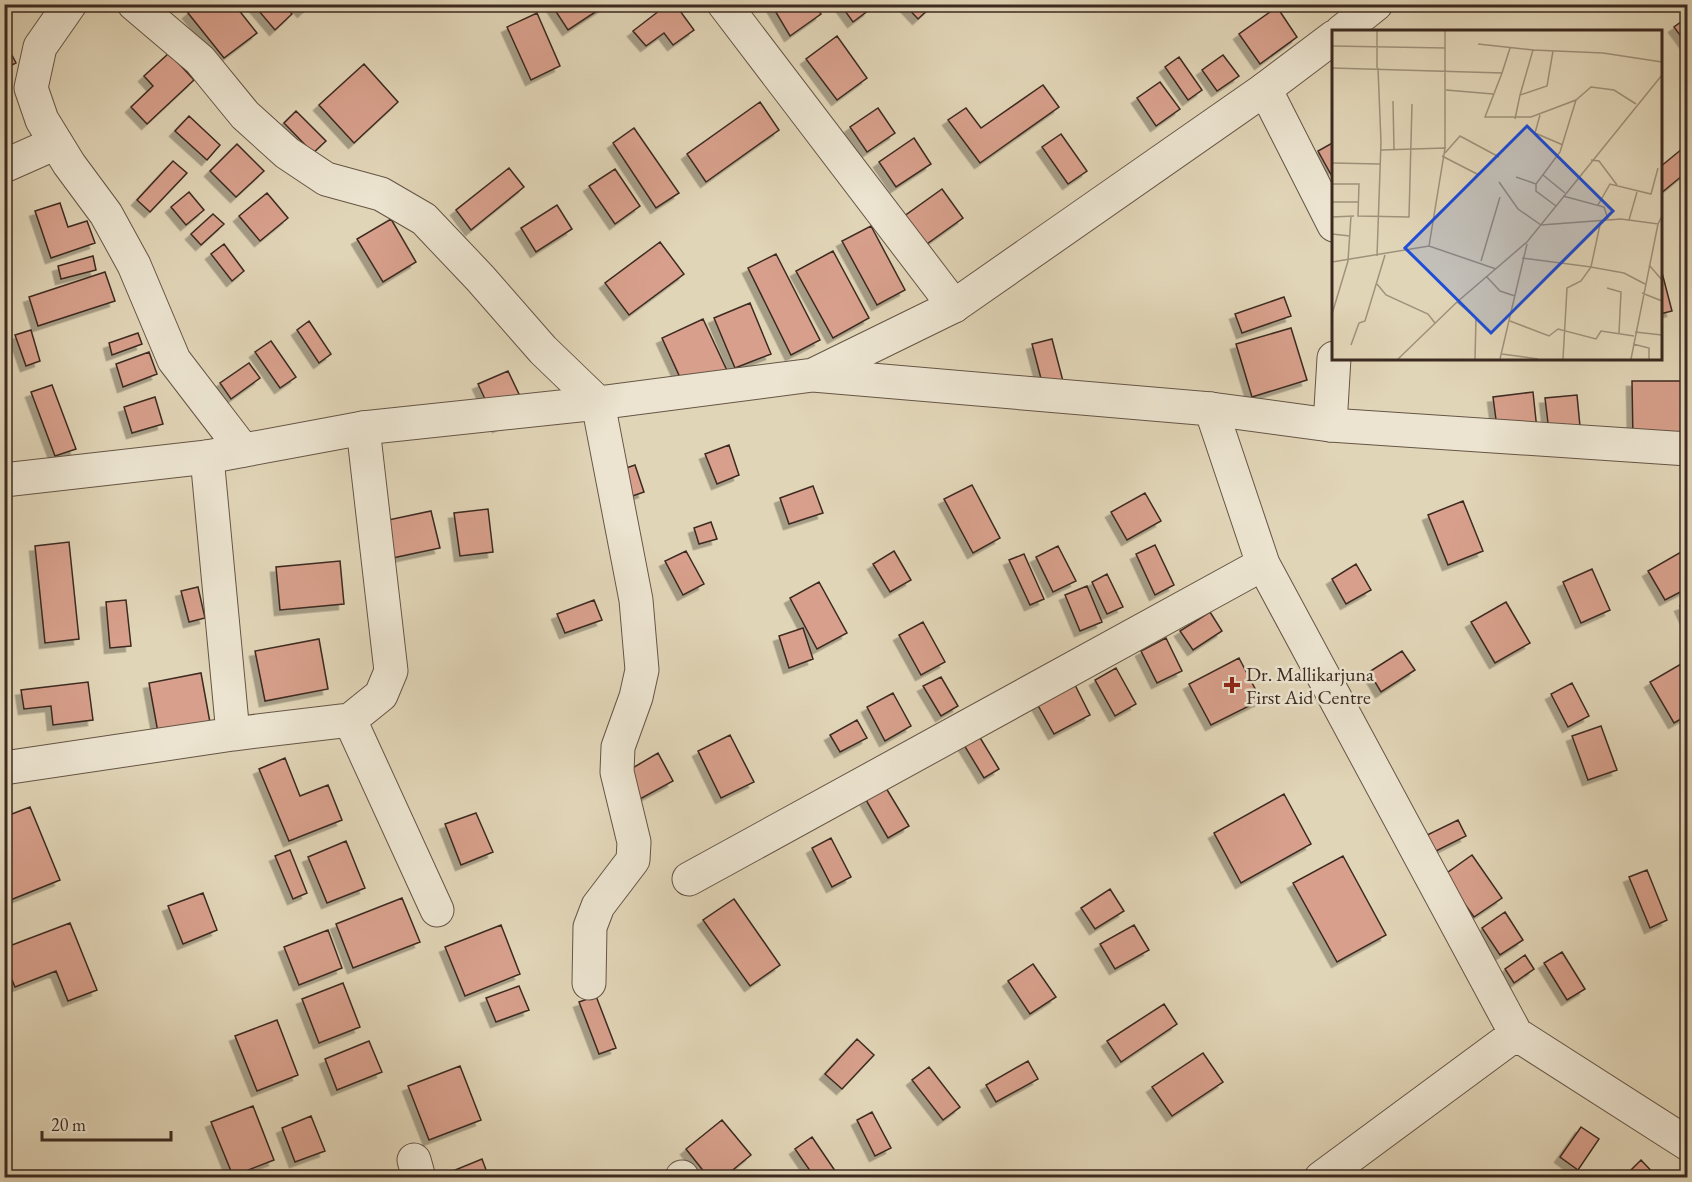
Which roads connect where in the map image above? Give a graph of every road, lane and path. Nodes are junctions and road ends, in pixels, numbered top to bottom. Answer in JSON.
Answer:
{"nodes":[{"id":1,"x":70,"y":4,"type":"edge"},
{"id":2,"x":724,"y":4,"type":"edge"},
{"id":3,"x":1376,"y":4,"type":"edge"},
{"id":4,"x":148,"y":8,"type":"edge"},
{"id":5,"x":1344,"y":30,"type":"edge"},
{"id":6,"x":1332,"y":39,"type":"edge"},
{"id":7,"x":1265,"y":89,"type":"junction"},
{"id":8,"x":56,"y":143,"type":"junction"},
{"id":9,"x":4,"y":166,"type":"edge"},
{"id":10,"x":1332,"y":221,"type":"edge"},
{"id":11,"x":954,"y":306,"type":"junction"},
{"id":12,"x":1334,"y":360,"type":"edge"},
{"id":13,"x":813,"y":375,"type":"junction"},
{"id":14,"x":598,"y":403,"type":"junction"},
{"id":15,"x":1211,"y":409,"type":"junction"},
{"id":16,"x":1330,"y":425,"type":"junction"},
{"id":17,"x":363,"y":428,"type":"junction"},
{"id":18,"x":1688,"y":449,"type":"edge"},
{"id":19,"x":243,"y":450,"type":"junction"},
{"id":20,"x":207,"y":457,"type":"junction"},
{"id":21,"x":4,"y":480,"type":"edge"},
{"id":22,"x":1263,"y":564,"type":"junction"},
{"id":23,"x":350,"y":720,"type":"junction"},
{"id":24,"x":232,"y":734,"type":"junction"},
{"id":25,"x":4,"y":768,"type":"edge"},
{"id":26,"x":689,"y":879,"type":"dead end"},
{"id":27,"x":436,"y":910,"type":"dead end"},
{"id":28,"x":589,"y":983,"type":"dead end"},
{"id":29,"x":1516,"y":1034,"type":"junction"},
{"id":30,"x":1688,"y":1144,"type":"edge"},
{"id":31,"x":1321,"y":1178,"type":"edge"}],
"edges":[{"from":1,"to":8,"type":"street"},
{"from":2,"to":11,"type":"street"},
{"from":3,"to":5,"type":"street"},
{"from":4,"to":14,"type":"street"},
{"from":6,"to":7,"type":"street"},
{"from":7,"to":10,"type":"street"},
{"from":7,"to":11,"type":"street"},
{"from":8,"to":9,"type":"street"},
{"from":8,"to":19,"type":"street"},
{"from":11,"to":13,"type":"street"},
{"from":12,"to":16,"type":"street"},
{"from":13,"to":14,"type":"street"},
{"from":13,"to":15,"type":"street"},
{"from":14,"to":17,"type":"street"},
{"from":14,"to":28,"type":"street"},
{"from":15,"to":16,"type":"street"},
{"from":15,"to":22,"type":"street"},
{"from":16,"to":18,"type":"street"},
{"from":17,"to":19,"type":"street"},
{"from":17,"to":23,"type":"street"},
{"from":19,"to":20,"type":"street"},
{"from":20,"to":21,"type":"street"},
{"from":20,"to":24,"type":"street"},
{"from":22,"to":26,"type":"street"},
{"from":22,"to":29,"type":"street"},
{"from":23,"to":24,"type":"street"},
{"from":23,"to":27,"type":"street"},
{"from":24,"to":25,"type":"street"},
{"from":29,"to":30,"type":"street"},
{"from":29,"to":31,"type":"street"}]}
